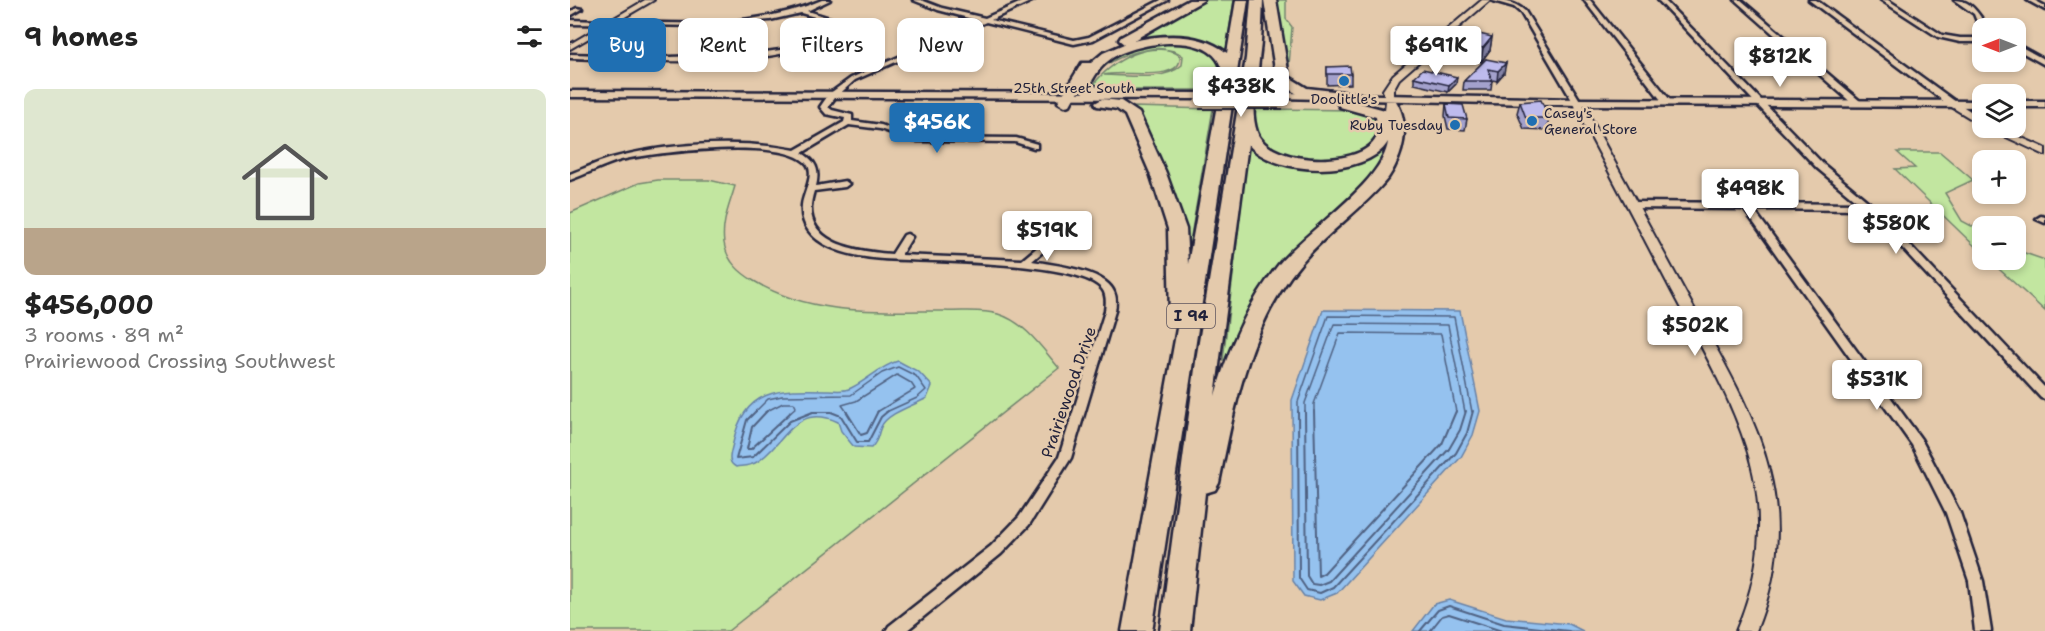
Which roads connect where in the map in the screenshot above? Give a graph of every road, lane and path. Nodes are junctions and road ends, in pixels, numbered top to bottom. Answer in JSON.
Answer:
{"nodes":[{"id":1,"x":650,"y":0,"type":"edge"},
{"id":2,"x":827,"y":0,"type":"edge"},
{"id":3,"x":916,"y":0,"type":"edge"},
{"id":4,"x":1031,"y":0,"type":"edge"},
{"id":5,"x":1165,"y":0,"type":"edge"},
{"id":6,"x":1198,"y":0,"type":"edge"},
{"id":7,"x":1242,"y":0,"type":"edge"},
{"id":8,"x":1257,"y":0,"type":"edge"},
{"id":9,"x":1270,"y":0,"type":"edge"},
{"id":10,"x":1486,"y":0,"type":"edge"},
{"id":11,"x":1493,"y":0,"type":"edge"},
{"id":12,"x":1587,"y":0,"type":"edge"},
{"id":13,"x":1661,"y":0,"type":"edge"},
{"id":14,"x":1738,"y":0,"type":"edge"},
{"id":15,"x":1812,"y":0,"type":"edge"},
{"id":16,"x":1884,"y":0,"type":"edge"},
{"id":17,"x":1957,"y":0,"type":"edge"},
{"id":18,"x":2030,"y":0,"type":"edge"},
{"id":19,"x":2045,"y":8,"type":"edge"},
{"id":20,"x":579,"y":9,"type":"dead end"},
{"id":21,"x":802,"y":11,"type":"junction"},
{"id":22,"x":570,"y":14,"type":"edge"},
{"id":23,"x":620,"y":18,"type":"edge"},
{"id":24,"x":974,"y":18,"type":"edge"},
{"id":25,"x":1979,"y":18,"type":"edge"},
{"id":26,"x":984,"y":21,"type":"joint"},
{"id":27,"x":570,"y":22,"type":"edge"},
{"id":28,"x":588,"y":22,"type":"edge"},
{"id":29,"x":666,"y":22,"type":"edge"},
{"id":30,"x":588,"y":37,"type":"edge"},
{"id":31,"x":1972,"y":40,"type":"edge"},
{"id":32,"x":570,"y":47,"type":"edge"},
{"id":33,"x":2026,"y":52,"type":"edge"},
{"id":34,"x":570,"y":56,"type":"edge"},
{"id":35,"x":897,"y":58,"type":"edge"},
{"id":36,"x":2045,"y":63,"type":"edge"},
{"id":37,"x":1230,"y":72,"type":"junction"},
{"id":38,"x":570,"y":94,"type":"edge"},
{"id":39,"x":1130,"y":96,"type":"junction"},
{"id":40,"x":829,"y":99,"type":"junction"},
{"id":41,"x":1066,"y":99,"type":"junction"},
{"id":42,"x":1200,"y":99,"type":"junction"},
{"id":43,"x":1350,"y":100,"type":"junction"},
{"id":44,"x":1390,"y":101,"type":"junction"},
{"id":45,"x":570,"y":102,"type":"edge"},
{"id":46,"x":1577,"y":102,"type":"junction"},
{"id":47,"x":1667,"y":102,"type":"junction"},
{"id":48,"x":1102,"y":103,"type":"junction"},
{"id":49,"x":1760,"y":103,"type":"junction"},
{"id":50,"x":1857,"y":103,"type":"junction"},
{"id":51,"x":1953,"y":104,"type":"junction"},
{"id":52,"x":1972,"y":104,"type":"edge"},
{"id":53,"x":2026,"y":104,"type":"edge"},
{"id":54,"x":2045,"y":104,"type":"edge"},
{"id":55,"x":1245,"y":113,"type":"junction"},
{"id":56,"x":1972,"y":116,"type":"edge"},
{"id":57,"x":848,"y":123,"type":"junction"},
{"id":58,"x":2014,"y":138,"type":"edge"},
{"id":59,"x":1034,"y":146,"type":"dead end"},
{"id":60,"x":2045,"y":152,"type":"edge"},
{"id":61,"x":796,"y":153,"type":"junction"},
{"id":62,"x":570,"y":177,"type":"edge"},
{"id":63,"x":845,"y":184,"type":"dead end"},
{"id":64,"x":811,"y":189,"type":"junction"},
{"id":65,"x":1631,"y":205,"type":"junction"},
{"id":66,"x":1747,"y":206,"type":"junction"},
{"id":67,"x":1869,"y":207,"type":"junction"},
{"id":68,"x":907,"y":237,"type":"dead end"},
{"id":69,"x":1049,"y":242,"type":"dead end"},
{"id":70,"x":895,"y":257,"type":"junction"},
{"id":71,"x":1026,"y":262,"type":"junction"},
{"id":72,"x":1182,"y":366,"type":"junction"},
{"id":73,"x":2045,"y":395,"type":"edge"},
{"id":74,"x":1181,"y":591,"type":"junction"},
{"id":75,"x":894,"y":631,"type":"edge"},
{"id":76,"x":1137,"y":631,"type":"edge"},
{"id":77,"x":1175,"y":631,"type":"edge"},
{"id":78,"x":1746,"y":631,"type":"edge"},
{"id":79,"x":1983,"y":631,"type":"edge"}],
"edges":[{"from":1,"to":23,"type":"street"},
{"from":2,"to":21,"type":"street"},
{"from":3,"to":24,"type":"street"},
{"from":4,"to":26,"type":"street"},
{"from":5,"to":26,"type":"street"},
{"from":6,"to":41,"type":"highway"},
{"from":7,"to":37,"type":"highway","number":"I 94"},
{"from":8,"to":55,"type":"highway","number":"I 94"},
{"from":9,"to":43,"type":"highway"},
{"from":10,"to":44,"type":"street"},
{"from":11,"to":46,"type":"street"},
{"from":12,"to":47,"type":"street"},
{"from":13,"to":49,"type":"street"},
{"from":14,"to":50,"type":"street"},
{"from":15,"to":51,"type":"street"},
{"from":16,"to":31,"type":"street"},
{"from":17,"to":25,"type":"street"},
{"from":18,"to":19,"type":"street"},
{"from":20,"to":22,"type":"street"},
{"from":21,"to":29,"type":"street"},
{"from":21,"to":34,"type":"street"},
{"from":27,"to":28,"type":"street"},
{"from":30,"to":32,"type":"street"},
{"from":33,"to":36,"type":"street"},
{"from":35,"to":40,"type":"street"},
{"from":37,"to":39,"type":"highway"},
{"from":37,"to":72,"type":"highway","number":"I 94"},
{"from":38,"to":40,"type":"main road","name":"25th Street South"},
{"from":39,"to":41,"type":"main road","name":"25th Street South"},
{"from":39,"to":42,"type":"main road","name":"25th Street South"},
{"from":40,"to":41,"type":"main road","name":"25th Street South"},
{"from":40,"to":45,"type":"main road","name":"25th Street South"},
{"from":40,"to":57,"type":"street"},
{"from":41,"to":48,"type":"main road","name":"25th Street South"},
{"from":42,"to":43,"type":"main road","name":"25th Street South","bridge":true},
{"from":42,"to":48,"type":"main road","name":"25th Street South"},
{"from":43,"to":44,"type":"main road","name":"25th Street South"},
{"from":43,"to":55,"type":"highway"},
{"from":44,"to":46,"type":"main road","name":"25th Street South"},
{"from":44,"to":74,"type":"highway"},
{"from":46,"to":47,"type":"main road","name":"25th Street South"},
{"from":46,"to":65,"type":"street"},
{"from":47,"to":49,"type":"main road","name":"25th Street South"},
{"from":48,"to":72,"type":"highway"},
{"from":49,"to":50,"type":"main road","name":"25th Street South"},
{"from":49,"to":67,"type":"street"},
{"from":50,"to":51,"type":"main road","name":"25th Street South"},
{"from":51,"to":52,"type":"main road","name":"25th Street South"},
{"from":51,"to":56,"type":"street"},
{"from":53,"to":54,"type":"main road"},
{"from":55,"to":74,"type":"highway","number":"I 94"},
{"from":57,"to":59,"type":"street"},
{"from":57,"to":61,"type":"street"},
{"from":58,"to":60,"type":"street"},
{"from":61,"to":62,"type":"street"},
{"from":61,"to":64,"type":"street","name":"Prairiewood Drive"},
{"from":63,"to":64,"type":"street"},
{"from":64,"to":70,"type":"street","name":"Prairiewood Drive"},
{"from":65,"to":66,"type":"street"},
{"from":65,"to":78,"type":"street"},
{"from":66,"to":67,"type":"street"},
{"from":66,"to":79,"type":"street"},
{"from":67,"to":73,"type":"street"},
{"from":68,"to":70,"type":"street"},
{"from":69,"to":71,"type":"street"},
{"from":70,"to":71,"type":"street","name":"Prairiewood Drive"},
{"from":71,"to":75,"type":"street","name":"Prairiewood Drive"},
{"from":72,"to":76,"type":"highway","number":"I 94"},
{"from":74,"to":77,"type":"highway","number":"I 94"}]}
